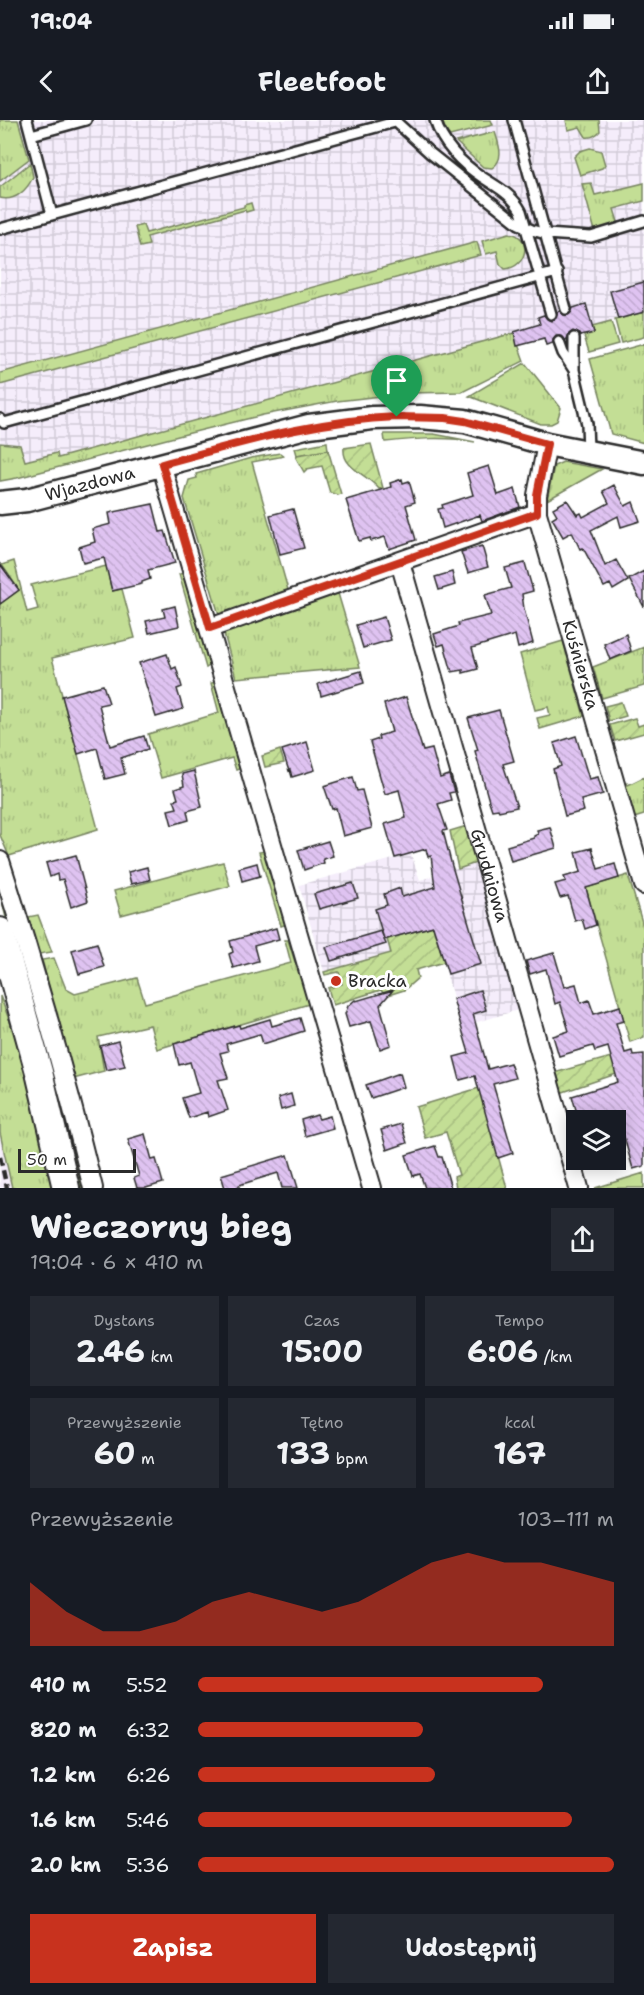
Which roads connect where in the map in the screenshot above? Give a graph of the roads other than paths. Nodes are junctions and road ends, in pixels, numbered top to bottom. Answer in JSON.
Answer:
{"nodes":[{"id":1,"x":27,"y":120,"type":"edge"},
{"id":2,"x":86,"y":120,"type":"edge"},
{"id":3,"x":435,"y":120,"type":"edge"},
{"id":4,"x":514,"y":120,"type":"edge"},
{"id":5,"x":394,"y":121,"type":"edge"},
{"id":6,"x":31,"y":135,"type":"junction"},
{"id":7,"x":52,"y":215,"type":"junction"},
{"id":8,"x":644,"y":221,"type":"edge"},
{"id":9,"x":526,"y":227,"type":"junction"},
{"id":10,"x":0,"y":229,"type":"edge"},
{"id":11,"x":546,"y":234,"type":"junction"},
{"id":12,"x":557,"y":272,"type":"junction"},
{"id":13,"x":541,"y":277,"type":"junction"},
{"id":14,"x":566,"y":309,"type":"dead end"},
{"id":15,"x":551,"y":314,"type":"dead end"},
{"id":16,"x":574,"y":338,"type":"dead end"},
{"id":17,"x":559,"y":342,"type":"dead end"},
{"id":18,"x":574,"y":370,"type":"junction"},
{"id":19,"x":0,"y":419,"type":"edge"},
{"id":20,"x":547,"y":444,"type":"junction"},
{"id":21,"x":588,"y":453,"type":"junction"},
{"id":22,"x":162,"y":464,"type":"junction"},
{"id":23,"x":643,"y":464,"type":"edge"},
{"id":24,"x":27,"y":500,"type":"junction"},
{"id":25,"x":0,"y":503,"type":"edge"},
{"id":26,"x":0,"y":513,"type":"edge"},
{"id":27,"x":537,"y":513,"type":"junction"},
{"id":28,"x":400,"y":562,"type":"junction"},
{"id":29,"x":210,"y":628,"type":"junction"},
{"id":30,"x":0,"y":861,"type":"edge"},
{"id":31,"x":644,"y":885,"type":"edge"},
{"id":32,"x":0,"y":931,"type":"edge"},
{"id":33,"x":0,"y":962,"type":"edge"},
{"id":34,"x":23,"y":1012,"type":"junction"},
{"id":35,"x":66,"y":1188,"type":"edge"},
{"id":36,"x":93,"y":1188,"type":"edge"},
{"id":37,"x":372,"y":1188,"type":"edge"},
{"id":38,"x":579,"y":1188,"type":"edge"}],
"edges":[{"from":1,"to":6,"type":"lane"},
{"from":2,"to":6,"type":"lane"},
{"from":3,"to":9,"type":"lane"},
{"from":4,"to":11,"type":"lane"},
{"from":5,"to":7,"type":"lane"},
{"from":5,"to":9,"type":"lane"},
{"from":6,"to":7,"type":"lane"},
{"from":7,"to":10,"type":"lane"},
{"from":8,"to":11,"type":"lane"},
{"from":9,"to":11,"type":"lane"},
{"from":9,"to":13,"type":"lane"},
{"from":11,"to":12,"type":"lane"},
{"from":12,"to":13,"type":"lane"},
{"from":12,"to":14,"type":"lane"},
{"from":13,"to":15,"type":"lane"},
{"from":13,"to":19,"type":"lane"},
{"from":16,"to":18,"type":"lane"},
{"from":17,"to":18,"type":"lane"},
{"from":18,"to":21,"type":"lane"},
{"from":20,"to":21,"type":"street","name":"Wjazdowa"},
{"from":20,"to":22,"type":"street","name":"Wjazdowa"},
{"from":20,"to":27,"type":"street","name":"Kuśnierska"},
{"from":21,"to":23,"type":"street","name":"Wjazdowa"},
{"from":22,"to":24,"type":"street","name":"Wjazdowa"},
{"from":22,"to":29,"type":"street"},
{"from":24,"to":25,"type":"street","name":"Wjazdowa"},
{"from":24,"to":26,"type":"street","name":"Wjazdowa"},
{"from":27,"to":28,"type":"street"},
{"from":27,"to":31,"type":"street","name":"Kuśnierska"},
{"from":28,"to":29,"type":"street"},
{"from":28,"to":38,"type":"street","name":"Grudniowa"},
{"from":29,"to":37,"type":"street"},
{"from":30,"to":36,"type":"street"},
{"from":32,"to":34,"type":"main road"},
{"from":33,"to":34,"type":"main road"},
{"from":34,"to":35,"type":"main road"}]}
